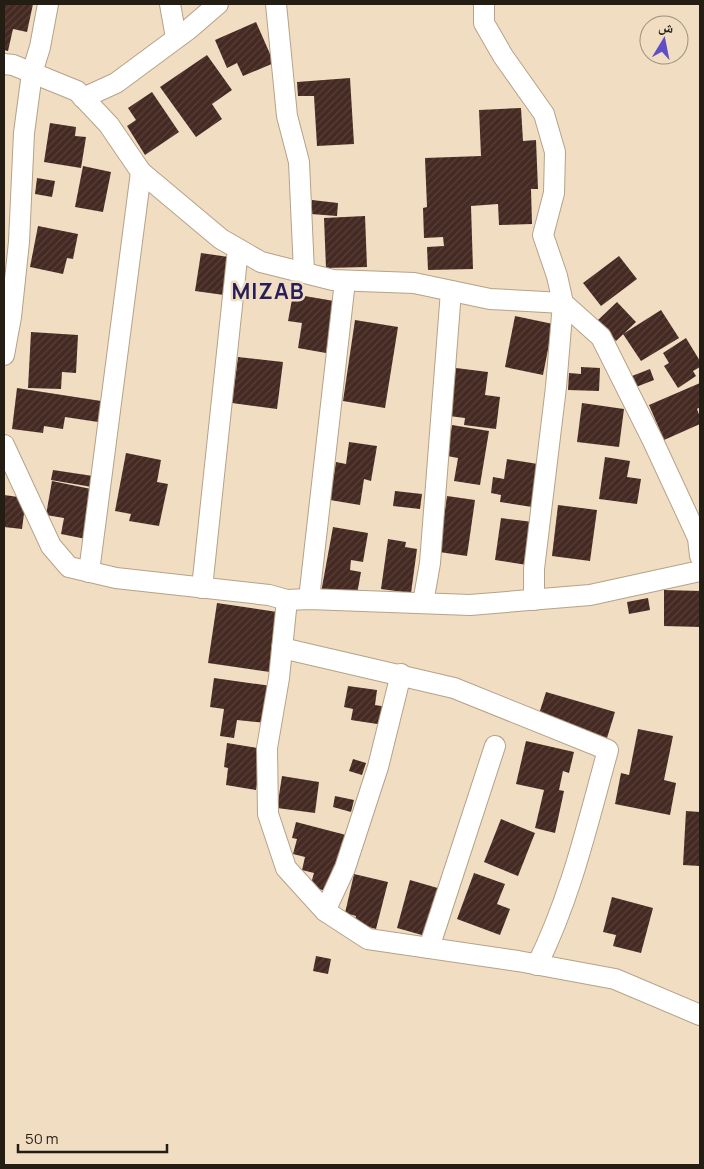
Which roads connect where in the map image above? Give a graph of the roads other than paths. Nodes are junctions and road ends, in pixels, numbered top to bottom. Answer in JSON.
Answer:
{"nodes":[{"id":1,"x":48,"y":4,"type":"edge"},
{"id":2,"x":170,"y":4,"type":"edge"},
{"id":3,"x":218,"y":4,"type":"edge"},
{"id":4,"x":276,"y":4,"type":"edge"},
{"id":5,"x":484,"y":4,"type":"edge"},
{"id":6,"x":176,"y":38,"type":"junction"},
{"id":7,"x":4,"y":64,"type":"edge"},
{"id":8,"x":32,"y":73,"type":"junction"},
{"id":9,"x":83,"y":98,"type":"junction"},
{"id":10,"x":141,"y":172,"type":"junction"},
{"id":11,"x":238,"y":248,"type":"junction"},
{"id":12,"x":304,"y":272,"type":"junction"},
{"id":13,"x":345,"y":281,"type":"junction"},
{"id":14,"x":451,"y":291,"type":"junction"},
{"id":15,"x":563,"y":302,"type":"junction"},
{"id":16,"x":4,"y":355,"type":"edge"},
{"id":17,"x":4,"y":445,"type":"edge"},
{"id":18,"x":700,"y":556,"type":"edge"},
{"id":19,"x":700,"y":571,"type":"edge"},
{"id":20,"x":89,"y":572,"type":"junction"},
{"id":21,"x":202,"y":588,"type":"junction"},
{"id":22,"x":309,"y":599,"type":"junction"},
{"id":23,"x":287,"y":600,"type":"junction"},
{"id":24,"x":534,"y":600,"type":"junction"},
{"id":25,"x":423,"y":604,"type":"junction"},
{"id":26,"x":282,"y":648,"type":"junction"},
{"id":27,"x":401,"y":674,"type":"junction"},
{"id":28,"x":495,"y":746,"type":"dead end"},
{"id":29,"x":325,"y":911,"type":"junction"},
{"id":30,"x":429,"y":948,"type":"junction"},
{"id":31,"x":537,"y":965,"type":"junction"},
{"id":32,"x":700,"y":1015,"type":"edge"}],
"edges":[{"from":1,"to":8,"type":"street"},
{"from":2,"to":6,"type":"street"},
{"from":3,"to":6,"type":"street"},
{"from":4,"to":12,"type":"street"},
{"from":5,"to":15,"type":"street"},
{"from":6,"to":9,"type":"street"},
{"from":7,"to":8,"type":"street"},
{"from":8,"to":9,"type":"street"},
{"from":8,"to":16,"type":"street"},
{"from":9,"to":10,"type":"street"},
{"from":10,"to":11,"type":"street"},
{"from":10,"to":20,"type":"street"},
{"from":11,"to":12,"type":"street"},
{"from":11,"to":21,"type":"street"},
{"from":12,"to":13,"type":"street"},
{"from":13,"to":14,"type":"street"},
{"from":13,"to":22,"type":"street"},
{"from":14,"to":15,"type":"street"},
{"from":14,"to":25,"type":"street"},
{"from":15,"to":18,"type":"street"},
{"from":15,"to":24,"type":"street"},
{"from":17,"to":20,"type":"street"},
{"from":19,"to":24,"type":"street"},
{"from":20,"to":21,"type":"street"},
{"from":21,"to":23,"type":"street"},
{"from":22,"to":23,"type":"street"},
{"from":22,"to":25,"type":"street"},
{"from":23,"to":26,"type":"street"},
{"from":24,"to":25,"type":"street"},
{"from":26,"to":27,"type":"street"},
{"from":26,"to":29,"type":"street"},
{"from":27,"to":29,"type":"street"},
{"from":27,"to":31,"type":"street"},
{"from":28,"to":30,"type":"street"},
{"from":29,"to":30,"type":"street"},
{"from":30,"to":31,"type":"street"},
{"from":31,"to":32,"type":"street"}]}
